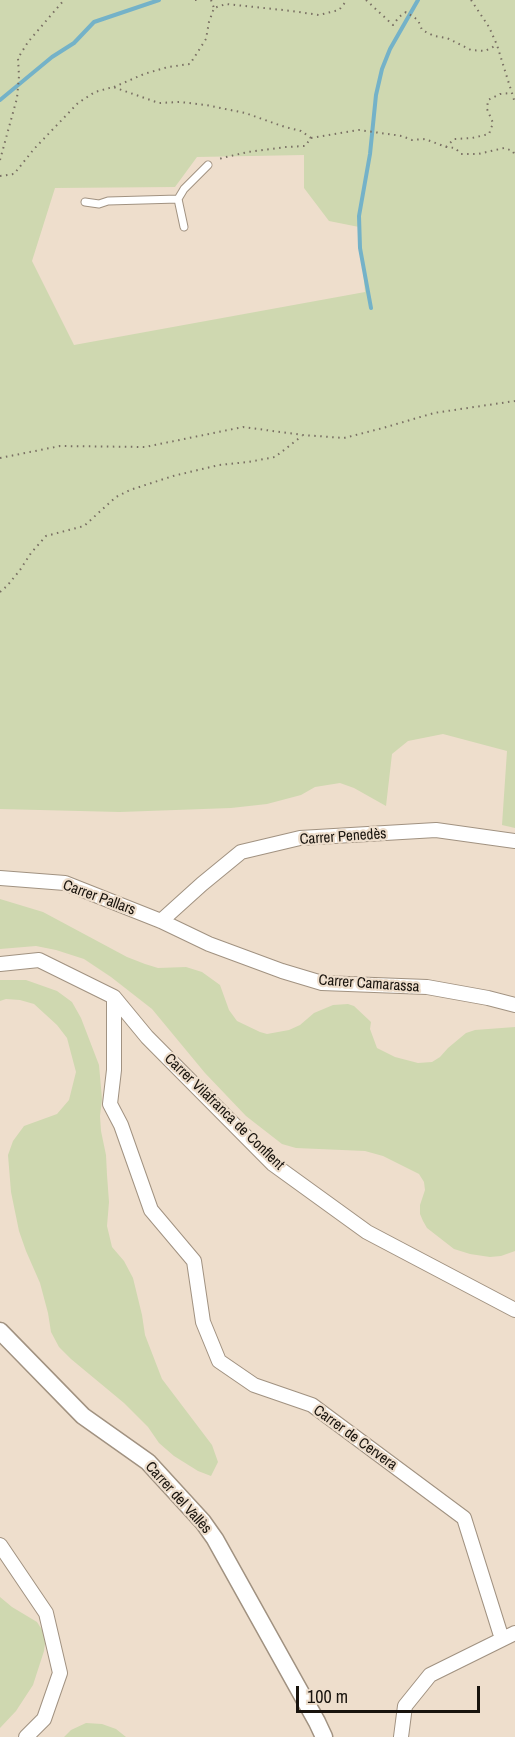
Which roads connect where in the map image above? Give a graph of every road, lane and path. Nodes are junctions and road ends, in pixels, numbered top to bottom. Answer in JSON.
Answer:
{"nodes":[{"id":1,"x":64,"y":0,"type":"edge"},
{"id":2,"x":211,"y":0,"type":"edge"},
{"id":3,"x":347,"y":0,"type":"edge"},
{"id":4,"x":366,"y":0,"type":"edge"},
{"id":5,"x":471,"y":0,"type":"edge"},
{"id":6,"x":214,"y":8,"type":"junction"},
{"id":7,"x":497,"y":45,"type":"junction"},
{"id":8,"x":113,"y":87,"type":"junction"},
{"id":9,"x":511,"y":93,"type":"junction"},
{"id":10,"x":515,"y":103,"type":"edge"},
{"id":11,"x":311,"y":138,"type":"junction"},
{"id":12,"x":446,"y":147,"type":"junction"},
{"id":13,"x":515,"y":156,"type":"edge"},
{"id":14,"x":0,"y":160,"type":"edge"},
{"id":15,"x":208,"y":165,"type":"joint"},
{"id":16,"x":0,"y":176,"type":"edge"},
{"id":17,"x":178,"y":199,"type":"junction"},
{"id":18,"x":85,"y":202,"type":"dead end"},
{"id":19,"x":183,"y":227,"type":"dead end"},
{"id":20,"x":515,"y":401,"type":"edge"},
{"id":21,"x":303,"y":435,"type":"junction"},
{"id":22,"x":0,"y":458,"type":"edge"},
{"id":23,"x":0,"y":592,"type":"edge"},
{"id":24,"x":515,"y":841,"type":"edge"},
{"id":25,"x":0,"y":878,"type":"edge"},
{"id":26,"x":161,"y":921,"type":"junction"},
{"id":27,"x":0,"y":963,"type":"edge"},
{"id":28,"x":114,"y":997,"type":"junction"},
{"id":29,"x":515,"y":1005,"type":"edge"},
{"id":30,"x":515,"y":1310,"type":"edge"},
{"id":31,"x":0,"y":1331,"type":"edge"},
{"id":32,"x":0,"y":1545,"type":"edge"},
{"id":33,"x":509,"y":1636,"type":"edge"},
{"id":34,"x":26,"y":1737,"type":"edge"},
{"id":35,"x":324,"y":1737,"type":"edge"},
{"id":36,"x":401,"y":1737,"type":"edge"}],
"edges":[{"from":1,"to":14,"type":"path"},
{"from":2,"to":6,"type":"path"},
{"from":3,"to":6,"type":"path"},
{"from":4,"to":7,"type":"path"},
{"from":5,"to":7,"type":"path"},
{"from":6,"to":8,"type":"path"},
{"from":7,"to":9,"type":"path"},
{"from":8,"to":11,"type":"path"},
{"from":8,"to":16,"type":"path"},
{"from":9,"to":10,"type":"path"},
{"from":9,"to":12,"type":"path"},
{"from":11,"to":12,"type":"path"},
{"from":11,"to":15,"type":"path"},
{"from":12,"to":13,"type":"path"},
{"from":15,"to":17,"type":"lane"},
{"from":17,"to":18,"type":"lane"},
{"from":17,"to":19,"type":"lane"},
{"from":20,"to":21,"type":"path"},
{"from":21,"to":22,"type":"path"},
{"from":21,"to":23,"type":"path"},
{"from":24,"to":26,"type":"street","name":"Carrer Penedès"},
{"from":25,"to":26,"type":"street","name":"Carrer Pallars"},
{"from":26,"to":29,"type":"street","name":"Carrer Camarassa"},
{"from":27,"to":28,"type":"street","name":"Carrer Vilafranca de Conflent"},
{"from":28,"to":30,"type":"street","name":"Carrer Vilafranca de Conflent"},
{"from":28,"to":33,"type":"street","name":"Carrer de Cervera"},
{"from":31,"to":35,"type":"street","name":"Carrer del Vallès"},
{"from":32,"to":34,"type":"street"},
{"from":33,"to":36,"type":"street"}]}
